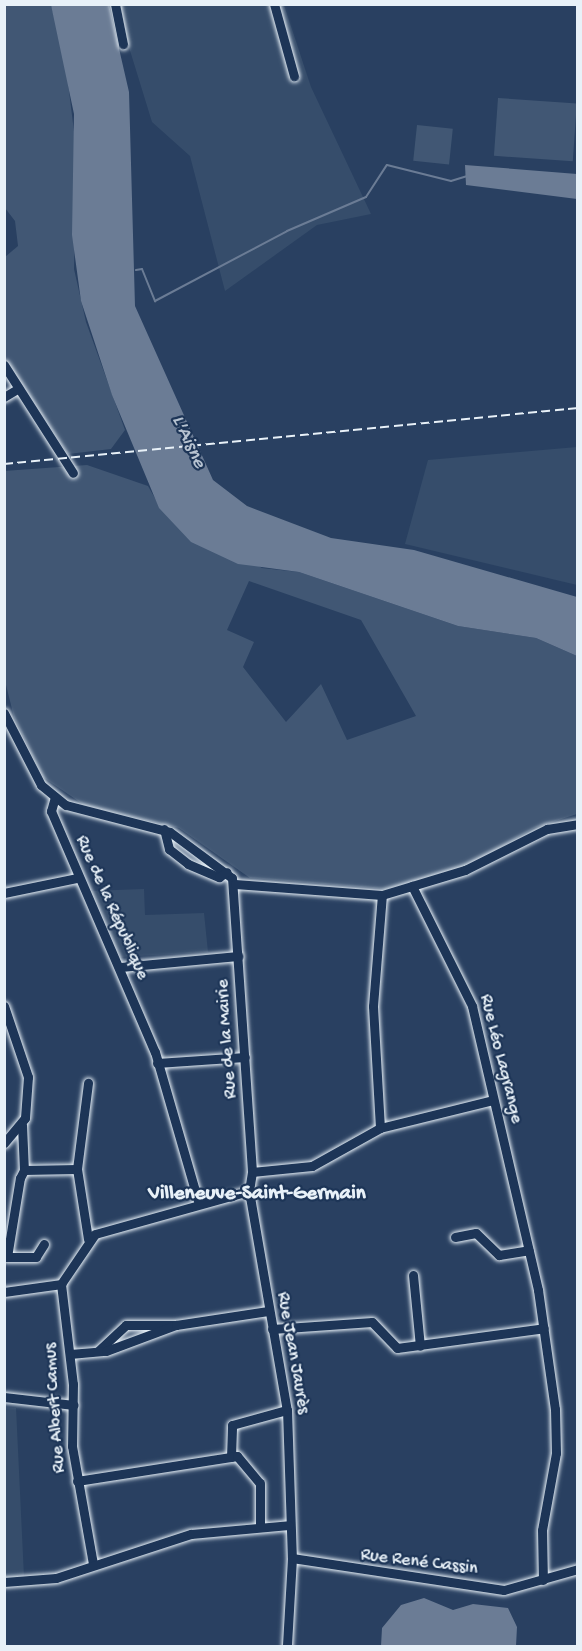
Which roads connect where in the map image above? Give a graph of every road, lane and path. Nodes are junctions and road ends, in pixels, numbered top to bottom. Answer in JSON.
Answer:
{"nodes":[{"id":1,"x":115,"y":4,"type":"edge"},
{"id":2,"x":274,"y":4,"type":"edge"},
{"id":3,"x":123,"y":44,"type":"dead end"},
{"id":4,"x":294,"y":76,"type":"dead end"},
{"id":5,"x":4,"y":365,"type":"edge"},
{"id":6,"x":19,"y":388,"type":"junction"},
{"id":7,"x":4,"y":397,"type":"edge"},
{"id":8,"x":73,"y":473,"type":"dead end"},
{"id":9,"x":4,"y":712,"type":"edge"},
{"id":10,"x":55,"y":797,"type":"junction"},
{"id":11,"x":578,"y":824,"type":"edge"},
{"id":12,"x":164,"y":829,"type":"junction"},
{"id":13,"x":225,"y":873,"type":"junction"},
{"id":14,"x":77,"y":878,"type":"junction"},
{"id":15,"x":235,"y":884,"type":"junction"},
{"id":16,"x":412,"y":886,"type":"junction"},
{"id":17,"x":4,"y":893,"type":"edge"},
{"id":18,"x":382,"y":895,"type":"junction"},
{"id":19,"x":238,"y":956,"type":"junction"},
{"id":20,"x":120,"y":968,"type":"junction"},
{"id":21,"x":4,"y":1006,"type":"edge"},
{"id":22,"x":245,"y":1057,"type":"junction"},
{"id":23,"x":157,"y":1063,"type":"junction"},
{"id":24,"x":88,"y":1083,"type":"dead end"},
{"id":25,"x":493,"y":1100,"type":"junction"},
{"id":26,"x":22,"y":1125,"type":"junction"},
{"id":27,"x":380,"y":1128,"type":"junction"},
{"id":28,"x":4,"y":1143,"type":"edge"},
{"id":29,"x":77,"y":1169,"type":"junction"},
{"id":30,"x":24,"y":1170,"type":"junction"},
{"id":31,"x":252,"y":1172,"type":"junction"},
{"id":32,"x":249,"y":1191,"type":"junction"},
{"id":33,"x":199,"y":1204,"type":"junction"},
{"id":34,"x":455,"y":1237,"type":"dead end"},
{"id":35,"x":88,"y":1239,"type":"junction"},
{"id":36,"x":44,"y":1244,"type":"dead end"},
{"id":37,"x":528,"y":1250,"type":"junction"},
{"id":38,"x":413,"y":1275,"type":"dead end"},
{"id":39,"x":61,"y":1284,"type":"junction"},
{"id":40,"x":4,"y":1292,"type":"edge"},
{"id":41,"x":267,"y":1311,"type":"junction"},
{"id":42,"x":176,"y":1325,"type":"junction"},
{"id":43,"x":544,"y":1328,"type":"junction"},
{"id":44,"x":272,"y":1329,"type":"junction"},
{"id":45,"x":119,"y":1330,"type":"junction"},
{"id":46,"x":131,"y":1339,"type":"junction"},
{"id":47,"x":420,"y":1346,"type":"junction"},
{"id":48,"x":98,"y":1352,"type":"junction"},
{"id":49,"x":70,"y":1354,"type":"junction"},
{"id":50,"x":4,"y":1397,"type":"edge"},
{"id":51,"x":74,"y":1405,"type":"junction"},
{"id":52,"x":287,"y":1410,"type":"junction"},
{"id":53,"x":231,"y":1457,"type":"junction"},
{"id":54,"x":77,"y":1481,"type":"junction"},
{"id":55,"x":289,"y":1525,"type":"junction"},
{"id":56,"x":260,"y":1527,"type":"junction"},
{"id":57,"x":292,"y":1558,"type":"junction"},
{"id":58,"x":93,"y":1564,"type":"junction"},
{"id":59,"x":578,"y":1569,"type":"edge"},
{"id":60,"x":543,"y":1580,"type":"junction"},
{"id":61,"x":4,"y":1582,"type":"edge"},
{"id":62,"x":287,"y":1647,"type":"edge"}],
"edges":[{"from":1,"to":3,"type":"street"},
{"from":2,"to":4,"type":"street"},
{"from":5,"to":6,"type":"street"},
{"from":6,"to":7,"type":"street"},
{"from":6,"to":8,"type":"street"},
{"from":9,"to":10,"type":"street"},
{"from":10,"to":12,"type":"street"},
{"from":10,"to":14,"type":"street","name":"Rue de la République"},
{"from":11,"to":16,"type":"street"},
{"from":12,"to":13,"type":"street"},
{"from":12,"to":13,"type":"street"},
{"from":13,"to":15,"type":"street"},
{"from":14,"to":17,"type":"street"},
{"from":14,"to":20,"type":"street","name":"Rue de la République"},
{"from":15,"to":18,"type":"street"},
{"from":15,"to":19,"type":"street","name":"Rue de la Mairie"},
{"from":16,"to":18,"type":"street"},
{"from":16,"to":25,"type":"street","name":"Rue Léo Lagrange"},
{"from":18,"to":27,"type":"street"},
{"from":19,"to":20,"type":"street"},
{"from":19,"to":22,"type":"street","name":"Rue de la Mairie"},
{"from":20,"to":23,"type":"street","name":"Rue de la République"},
{"from":21,"to":26,"type":"street"},
{"from":22,"to":23,"type":"street"},
{"from":22,"to":31,"type":"street","name":"Rue de la Mairie"},
{"from":23,"to":33,"type":"street","name":"Rue de la République"},
{"from":24,"to":29,"type":"street"},
{"from":25,"to":27,"type":"street"},
{"from":25,"to":37,"type":"street","name":"Rue Léo Lagrange"},
{"from":26,"to":28,"type":"street"},
{"from":26,"to":30,"type":"street"},
{"from":27,"to":31,"type":"street"},
{"from":29,"to":30,"type":"street"},
{"from":29,"to":35,"type":"street"},
{"from":30,"to":36,"type":"street"},
{"from":31,"to":32,"type":"street","name":"Rue de la Mairie"},
{"from":32,"to":33,"type":"street"},
{"from":32,"to":41,"type":"street","name":"Rue Jean Jaurès"},
{"from":33,"to":35,"type":"street"},
{"from":34,"to":37,"type":"street"},
{"from":35,"to":39,"type":"street"},
{"from":37,"to":43,"type":"street","name":"Rue Léo Lagrange"},
{"from":38,"to":47,"type":"street"},
{"from":39,"to":40,"type":"street"},
{"from":39,"to":49,"type":"street","name":"Rue Albert Camus"},
{"from":41,"to":42,"type":"street"},
{"from":41,"to":44,"type":"street","name":"Rue Jean Jaurès"},
{"from":42,"to":45,"type":"street"},
{"from":42,"to":46,"type":"street"},
{"from":43,"to":47,"type":"street"},
{"from":43,"to":60,"type":"street","name":"Rue Léo Lagrange"},
{"from":44,"to":47,"type":"street"},
{"from":44,"to":52,"type":"street","name":"Rue Jean Jaurès"},
{"from":45,"to":46,"type":"street"},
{"from":45,"to":48,"type":"street"},
{"from":46,"to":48,"type":"street"},
{"from":48,"to":49,"type":"street"},
{"from":49,"to":51,"type":"street","name":"Rue Albert Camus"},
{"from":50,"to":51,"type":"street"},
{"from":51,"to":54,"type":"street","name":"Rue Albert Camus"},
{"from":52,"to":53,"type":"street"},
{"from":52,"to":55,"type":"street","name":"Rue Jean Jaurès"},
{"from":53,"to":54,"type":"street"},
{"from":53,"to":56,"type":"street"},
{"from":54,"to":58,"type":"street","name":"Rue Albert Camus"},
{"from":55,"to":56,"type":"street"},
{"from":55,"to":57,"type":"street","name":"Rue Jean Jaurès"},
{"from":56,"to":58,"type":"street"},
{"from":57,"to":60,"type":"street","name":"Rue René Cassin"},
{"from":57,"to":62,"type":"street","name":"Rue Jean Jaurès"},
{"from":58,"to":61,"type":"street"},
{"from":59,"to":60,"type":"street","name":"Rue René Cassin"}]}
